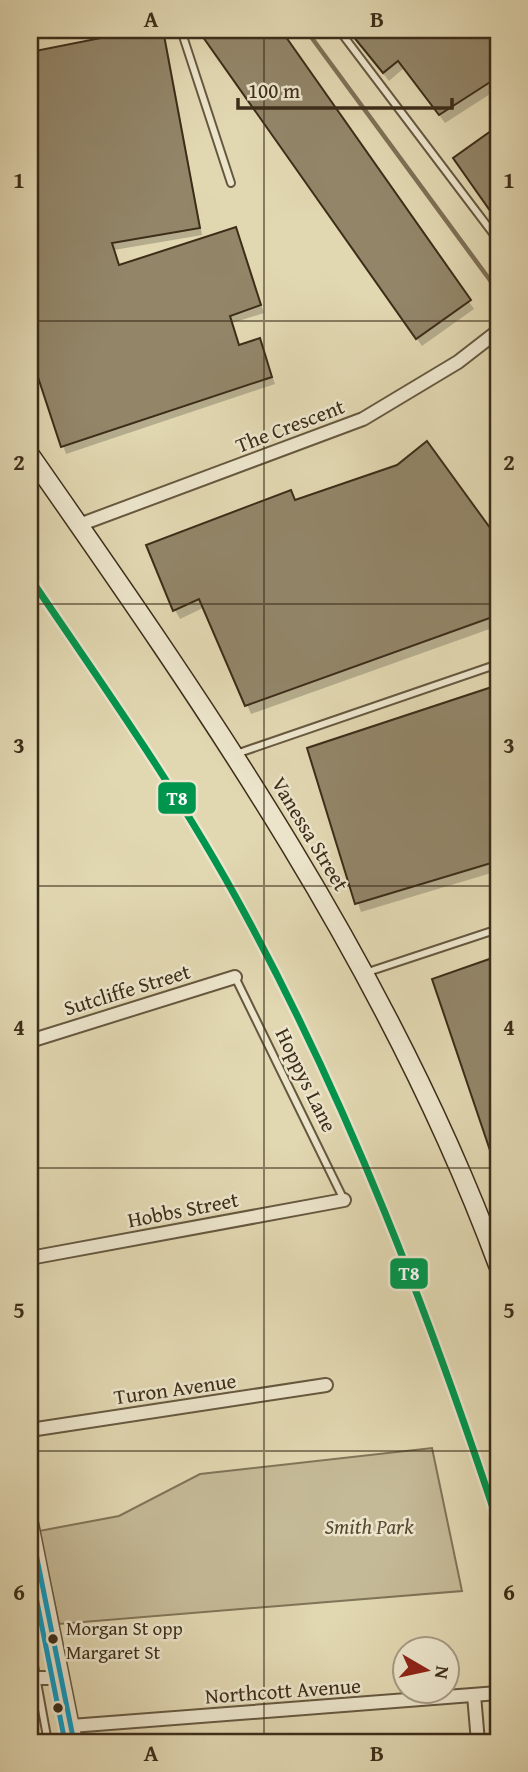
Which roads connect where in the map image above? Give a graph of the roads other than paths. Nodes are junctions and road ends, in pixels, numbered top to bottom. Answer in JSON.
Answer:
{"nodes":[{"id":1,"x":181,"y":30,"type":"edge"},
{"id":2,"x":339,"y":30,"type":"edge"},
{"id":3,"x":231,"y":183,"type":"dead end"},
{"id":4,"x":498,"y":240,"type":"edge"},
{"id":5,"x":498,"y":331,"type":"edge"},
{"id":6,"x":30,"y":455,"type":"edge"},
{"id":7,"x":79,"y":525,"type":"junction"},
{"id":8,"x":498,"y":664,"type":"edge"},
{"id":9,"x":234,"y":754,"type":"junction"},
{"id":10,"x":498,"y":929,"type":"edge"},
{"id":11,"x":365,"y":973,"type":"junction"},
{"id":12,"x":235,"y":977,"type":"joint"},
{"id":13,"x":30,"y":1041,"type":"edge"},
{"id":14,"x":344,"y":1200,"type":"joint"},
{"id":15,"x":494,"y":1242,"type":"edge"},
{"id":16,"x":30,"y":1258,"type":"edge"},
{"id":17,"x":498,"y":1265,"type":"edge"},
{"id":18,"x":326,"y":1385,"type":"dead end"},
{"id":19,"x":30,"y":1430,"type":"edge"},
{"id":20,"x":30,"y":1524,"type":"edge"},
{"id":21,"x":30,"y":1644,"type":"edge"},
{"id":22,"x":33,"y":1678,"type":"edge"},
{"id":23,"x":61,"y":1678,"type":"junction"},
{"id":24,"x":498,"y":1693,"type":"edge"},
{"id":25,"x":474,"y":1695,"type":"junction"},
{"id":26,"x":73,"y":1734,"type":"edge"},
{"id":27,"x":48,"y":1742,"type":"edge"},
{"id":28,"x":478,"y":1742,"type":"edge"}],
"edges":[{"from":1,"to":3,"type":"lane"},
{"from":2,"to":4,"type":"lane"},
{"from":5,"to":7,"type":"street","name":"The Crescent"},
{"from":6,"to":7,"type":"main road","name":"Vanessa Street"},
{"from":7,"to":9,"type":"main road","name":"Vanessa Street"},
{"from":8,"to":9,"type":"lane"},
{"from":9,"to":11,"type":"main road","name":"Vanessa Street"},
{"from":10,"to":11,"type":"lane"},
{"from":11,"to":15,"type":"main road","name":"Vanessa Street"},
{"from":12,"to":13,"type":"street","name":"Sutcliffe Street"},
{"from":12,"to":14,"type":"lane","name":"Hoppys Lane"},
{"from":14,"to":16,"type":"street","name":"Hobbs Street"},
{"from":15,"to":17,"type":"main road","name":"Vanessa Street"},
{"from":18,"to":19,"type":"street","name":"Turon Avenue"},
{"from":20,"to":23,"type":"street"},
{"from":21,"to":22,"type":"lane"},
{"from":22,"to":23,"type":"street"},
{"from":22,"to":27,"type":"lane"},
{"from":23,"to":26,"type":"street"},
{"from":24,"to":25,"type":"street","name":"Northcott Avenue"},
{"from":25,"to":26,"type":"street","name":"Northcott Avenue"},
{"from":25,"to":28,"type":"street"}]}
